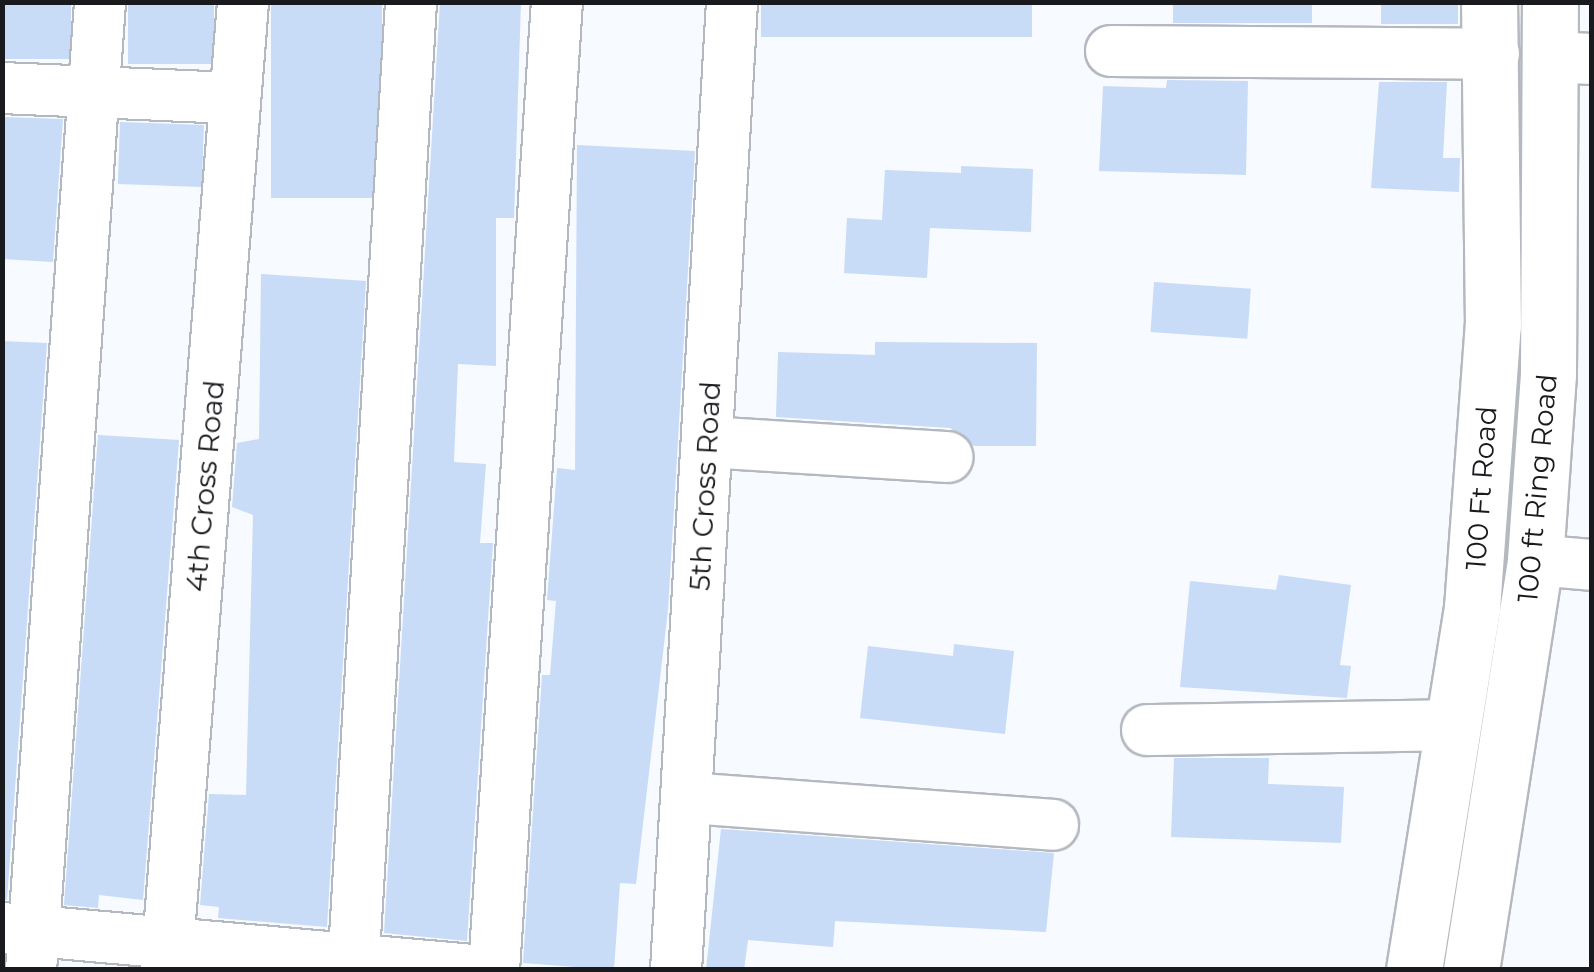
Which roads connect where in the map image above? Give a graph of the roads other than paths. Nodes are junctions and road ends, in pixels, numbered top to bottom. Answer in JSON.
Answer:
{"nodes":[{"id":1,"x":100,"y":2,"type":"edge"},
{"id":2,"x":243,"y":2,"type":"edge"},
{"id":3,"x":411,"y":2,"type":"edge"},
{"id":4,"x":557,"y":2,"type":"edge"},
{"id":5,"x":732,"y":2,"type":"edge"},
{"id":6,"x":1550,"y":2,"type":"edge"},
{"id":7,"x":1492,"y":28,"type":"edge"},
{"id":8,"x":1111,"y":52,"type":"dead end"},
{"id":9,"x":1571,"y":58,"type":"edge"},
{"id":10,"x":2,"y":88,"type":"edge"},
{"id":11,"x":94,"y":92,"type":"junction"},
{"id":12,"x":236,"y":98,"type":"junction"},
{"id":13,"x":708,"y":442,"type":"junction"},
{"id":14,"x":948,"y":457,"type":"dead end"},
{"id":15,"x":1535,"y":560,"type":"junction"},
{"id":16,"x":1592,"y":565,"type":"edge"},
{"id":17,"x":1453,"y":725,"type":"junction"},
{"id":18,"x":1147,"y":730,"type":"dead end"},
{"id":19,"x":688,"y":798,"type":"junction"},
{"id":20,"x":1053,"y":825,"type":"dead end"},
{"id":21,"x":22,"y":943,"type":"edge"},
{"id":22,"x":167,"y":955,"type":"edge"},
{"id":23,"x":353,"y":964,"type":"edge"},
{"id":24,"x":470,"y":970,"type":"edge"},
{"id":25,"x":494,"y":970,"type":"edge"},
{"id":26,"x":676,"y":970,"type":"edge"},
{"id":27,"x":1414,"y":970,"type":"edge"},
{"id":28,"x":1471,"y":970,"type":"edge"}],
"edges":[{"from":1,"to":11,"type":"street"},
{"from":2,"to":12,"type":"street","name":"4th Cross Road"},
{"from":3,"to":23,"type":"street"},
{"from":4,"to":25,"type":"street"},
{"from":5,"to":13,"type":"street","name":"5th Cross Road"},
{"from":6,"to":9,"type":"main road","name":"100 ft Ring Road"},
{"from":7,"to":8,"type":"street"},
{"from":7,"to":17,"type":"main road","name":"100 Ft Road"},
{"from":9,"to":15,"type":"main road","name":"100 ft Ring Road"},
{"from":10,"to":11,"type":"street"},
{"from":11,"to":12,"type":"street"},
{"from":11,"to":21,"type":"street"},
{"from":12,"to":22,"type":"street","name":"4th Cross Road"},
{"from":13,"to":14,"type":"street"},
{"from":13,"to":19,"type":"street","name":"5th Cross Road"},
{"from":15,"to":16,"type":"street"},
{"from":15,"to":28,"type":"main road","name":"100 ft Ring Road"},
{"from":17,"to":18,"type":"street"},
{"from":17,"to":27,"type":"main road","name":"100 Ft Road"},
{"from":19,"to":20,"type":"street"},
{"from":19,"to":26,"type":"street","name":"5th Cross Road"},
{"from":21,"to":22,"type":"street"},
{"from":22,"to":23,"type":"street"},
{"from":23,"to":24,"type":"street"}]}
